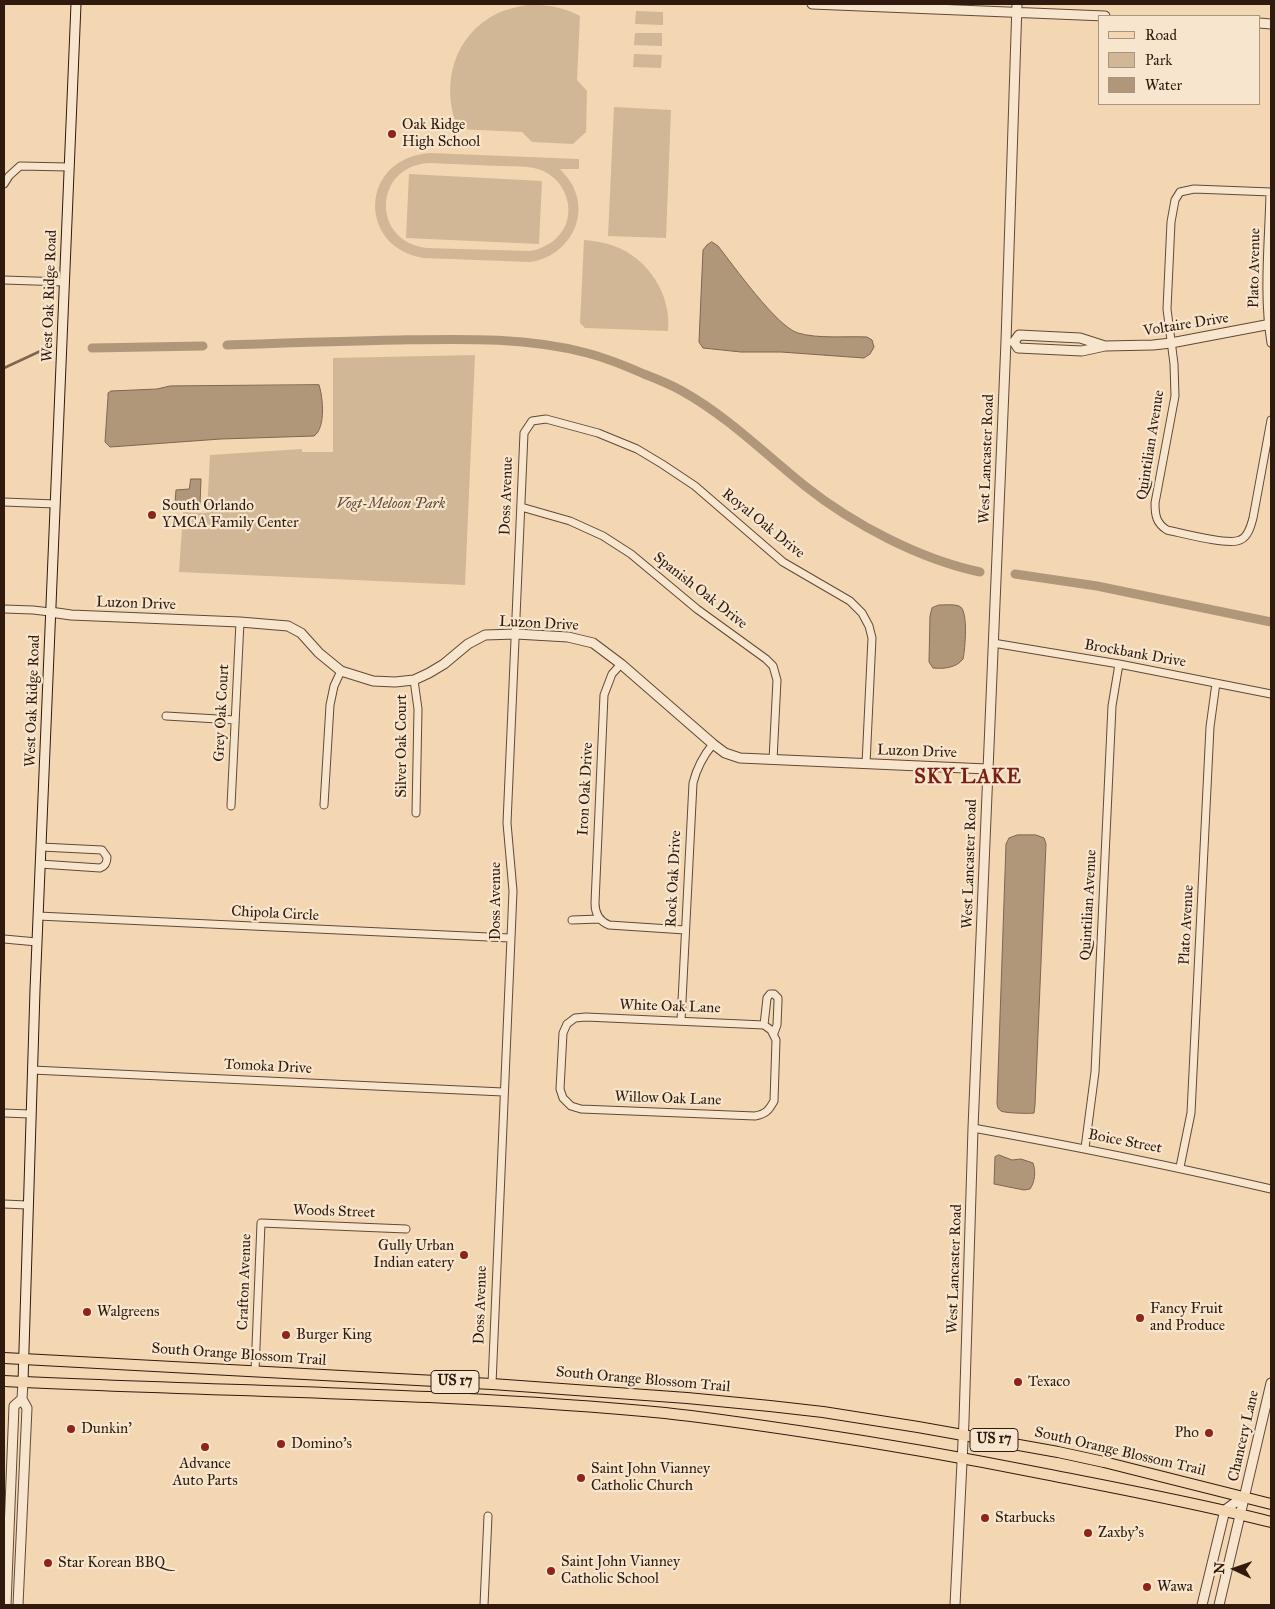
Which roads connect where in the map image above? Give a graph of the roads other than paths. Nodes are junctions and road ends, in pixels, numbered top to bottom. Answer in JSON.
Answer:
{"nodes":[{"id":1,"x":76,"y":4,"type":"edge"},
{"id":2,"x":812,"y":4,"type":"edge"},
{"id":3,"x":1017,"y":8,"type":"edge"},
{"id":4,"x":1098,"y":15,"type":"edge"},
{"id":5,"x":68,"y":167,"type":"junction"},
{"id":6,"x":4,"y":184,"type":"edge"},
{"id":7,"x":1271,"y":192,"type":"edge"},
{"id":8,"x":4,"y":280,"type":"edge"},
{"id":9,"x":64,"y":282,"type":"junction"},
{"id":10,"x":1270,"y":325,"type":"edge"},
{"id":11,"x":1010,"y":341,"type":"junction"},
{"id":12,"x":1171,"y":343,"type":"junction"},
{"id":13,"x":1271,"y":343,"type":"edge"},
{"id":14,"x":1105,"y":346,"type":"junction"},
{"id":15,"x":1271,"y":420,"type":"edge"},
{"id":16,"x":532,"y":421,"type":"joint"},
{"id":17,"x":4,"y":502,"type":"edge"},
{"id":18,"x":55,"y":504,"type":"junction"},
{"id":19,"x":521,"y":507,"type":"junction"},
{"id":20,"x":4,"y":609,"type":"edge"},
{"id":21,"x":50,"y":612,"type":"junction"},
{"id":22,"x":240,"y":622,"type":"junction"},
{"id":23,"x":516,"y":634,"type":"junction"},
{"id":24,"x":993,"y":643,"type":"junction"},
{"id":25,"x":621,"y":664,"type":"junction"},
{"id":26,"x":1119,"y":664,"type":"junction"},
{"id":27,"x":341,"y":671,"type":"junction"},
{"id":28,"x":414,"y":680,"type":"junction"},
{"id":29,"x":1216,"y":683,"type":"junction"},
{"id":30,"x":1271,"y":694,"type":"edge"},
{"id":31,"x":166,"y":716,"type":"dead end"},
{"id":32,"x":235,"y":720,"type":"junction"},
{"id":33,"x":713,"y":744,"type":"junction"},
{"id":34,"x":773,"y":760,"type":"junction"},
{"id":35,"x":866,"y":764,"type":"junction"},
{"id":36,"x":987,"y":769,"type":"junction"},
{"id":37,"x":324,"y":805,"type":"dead end"},
{"id":38,"x":231,"y":806,"type":"dead end"},
{"id":39,"x":416,"y":813,"type":"dead end"},
{"id":40,"x":41,"y":846,"type":"junction"},
{"id":41,"x":40,"y":864,"type":"junction"},
{"id":42,"x":38,"y":916,"type":"junction"},
{"id":43,"x":599,"y":919,"type":"junction"},
{"id":44,"x":572,"y":920,"type":"dead end"},
{"id":45,"x":685,"y":930,"type":"junction"},
{"id":46,"x":510,"y":938,"type":"junction"},
{"id":47,"x":4,"y":939,"type":"edge"},
{"id":48,"x":37,"y":942,"type":"junction"},
{"id":49,"x":681,"y":1021,"type":"junction"},
{"id":50,"x":764,"y":1026,"type":"junction"},
{"id":51,"x":774,"y":1033,"type":"junction"},
{"id":52,"x":562,"y":1061,"type":"joint"},
{"id":53,"x":32,"y":1070,"type":"junction"},
{"id":54,"x":503,"y":1092,"type":"junction"},
{"id":55,"x":4,"y":1113,"type":"edge"},
{"id":56,"x":30,"y":1114,"type":"junction"},
{"id":57,"x":972,"y":1128,"type":"junction"},
{"id":58,"x":1085,"y":1148,"type":"junction"},
{"id":59,"x":1180,"y":1167,"type":"junction"},
{"id":60,"x":1271,"y":1189,"type":"edge"},
{"id":61,"x":4,"y":1204,"type":"edge"},
{"id":62,"x":28,"y":1205,"type":"junction"},
{"id":63,"x":262,"y":1223,"type":"joint"},
{"id":64,"x":406,"y":1229,"type":"dead end"},
{"id":65,"x":4,"y":1358,"type":"edge"},
{"id":66,"x":24,"y":1359,"type":"junction"},
{"id":67,"x":255,"y":1371,"type":"junction"},
{"id":68,"x":4,"y":1381,"type":"edge"},
{"id":69,"x":23,"y":1382,"type":"junction"},
{"id":70,"x":1271,"y":1383,"type":"edge"},
{"id":71,"x":492,"y":1384,"type":"junction"},
{"id":72,"x":645,"y":1396,"type":"junction"},
{"id":73,"x":22,"y":1399,"type":"junction"},
{"id":74,"x":477,"y":1399,"type":"junction"},
{"id":75,"x":624,"y":1410,"type":"junction"},
{"id":76,"x":963,"y":1434,"type":"junction"},
{"id":77,"x":961,"y":1457,"type":"junction"},
{"id":78,"x":1244,"y":1496,"type":"junction"},
{"id":79,"x":1271,"y":1504,"type":"edge"},
{"id":80,"x":1225,"y":1510,"type":"junction"},
{"id":81,"x":1241,"y":1514,"type":"junction"},
{"id":82,"x":488,"y":1516,"type":"dead end"},
{"id":83,"x":1271,"y":1522,"type":"edge"},
{"id":84,"x":7,"y":1587,"type":"junction"},
{"id":85,"x":6,"y":1605,"type":"edge"},
{"id":86,"x":10,"y":1605,"type":"edge"},
{"id":87,"x":18,"y":1605,"type":"edge"},
{"id":88,"x":484,"y":1605,"type":"edge"},
{"id":89,"x":955,"y":1605,"type":"edge"},
{"id":90,"x":1202,"y":1605,"type":"edge"},
{"id":91,"x":1219,"y":1605,"type":"edge"}],
"edges":[{"from":1,"to":5,"type":"street","name":"West Oak Ridge Road"},
{"from":2,"to":3,"type":"street"},
{"from":3,"to":4,"type":"street"},
{"from":3,"to":11,"type":"street","name":"West Lancaster Road"},
{"from":5,"to":6,"type":"street"},
{"from":5,"to":9,"type":"street","name":"West Oak Ridge Road"},
{"from":7,"to":10,"type":"street","name":"Plato Avenue"},
{"from":7,"to":12,"type":"street","name":"Quintilian Avenue"},
{"from":8,"to":9,"type":"street"},
{"from":9,"to":18,"type":"street","name":"West Oak Ridge Road"},
{"from":10,"to":12,"type":"street","name":"Voltaire Drive"},
{"from":10,"to":13,"type":"street","name":"Plato Avenue"},
{"from":11,"to":14,"type":"street","name":"Voltaire Drive"},
{"from":11,"to":14,"type":"street","name":"Voltaire Drive"},
{"from":11,"to":24,"type":"street","name":"West Lancaster Road"},
{"from":12,"to":14,"type":"street","name":"Voltaire Drive"},
{"from":12,"to":15,"type":"street","name":"Quintilian Avenue"},
{"from":16,"to":19,"type":"street","name":"Doss Avenue"},
{"from":16,"to":35,"type":"street","name":"Royal Oak Drive"},
{"from":17,"to":18,"type":"street"},
{"from":18,"to":21,"type":"street","name":"West Oak Ridge Road"},
{"from":19,"to":23,"type":"street","name":"Doss Avenue"},
{"from":19,"to":34,"type":"street","name":"Spanish Oak Drive"},
{"from":20,"to":21,"type":"street"},
{"from":21,"to":22,"type":"street","name":"Luzon Drive"},
{"from":21,"to":40,"type":"street","name":"West Oak Ridge Road"},
{"from":22,"to":27,"type":"street","name":"Luzon Drive"},
{"from":22,"to":32,"type":"street","name":"Grey Oak Court"},
{"from":23,"to":25,"type":"street","name":"Luzon Drive"},
{"from":23,"to":28,"type":"street","name":"Luzon Drive"},
{"from":23,"to":46,"type":"street","name":"Doss Avenue"},
{"from":24,"to":26,"type":"street","name":"Brockbank Drive"},
{"from":24,"to":36,"type":"street","name":"West Lancaster Road"},
{"from":25,"to":33,"type":"street","name":"Luzon Drive"},
{"from":25,"to":43,"type":"street","name":"Iron Oak Drive"},
{"from":26,"to":29,"type":"street","name":"Brockbank Drive"},
{"from":26,"to":58,"type":"street","name":"Quintilian Avenue"},
{"from":27,"to":28,"type":"street","name":"Luzon Drive"},
{"from":27,"to":37,"type":"street"},
{"from":28,"to":39,"type":"street","name":"Silver Oak Court"},
{"from":29,"to":30,"type":"street","name":"Brockbank Drive"},
{"from":29,"to":59,"type":"street","name":"Plato Avenue"},
{"from":31,"to":32,"type":"street"},
{"from":32,"to":38,"type":"street","name":"Grey Oak Court"},
{"from":33,"to":34,"type":"street","name":"Luzon Drive"},
{"from":33,"to":45,"type":"street","name":"Rock Oak Drive"},
{"from":34,"to":35,"type":"street","name":"Luzon Drive"},
{"from":35,"to":36,"type":"street","name":"Luzon Drive"},
{"from":36,"to":57,"type":"street","name":"West Lancaster Road"},
{"from":40,"to":41,"type":"street","name":"West Oak Ridge Road"},
{"from":40,"to":41,"type":"street"},
{"from":41,"to":42,"type":"street","name":"West Oak Ridge Road"},
{"from":42,"to":46,"type":"street","name":"Chipola Circle"},
{"from":42,"to":48,"type":"street","name":"West Oak Ridge Road"},
{"from":43,"to":44,"type":"street"},
{"from":43,"to":45,"type":"street"},
{"from":45,"to":49,"type":"street","name":"Rock Oak Drive"},
{"from":46,"to":54,"type":"street","name":"Doss Avenue"},
{"from":47,"to":48,"type":"street"},
{"from":48,"to":53,"type":"street","name":"West Oak Ridge Road"},
{"from":49,"to":50,"type":"street","name":"White Oak Lane"},
{"from":49,"to":52,"type":"street","name":"White Oak Lane"},
{"from":50,"to":51,"type":"street"},
{"from":50,"to":51,"type":"street"},
{"from":51,"to":52,"type":"street","name":"Willow Oak Lane"},
{"from":53,"to":54,"type":"street","name":"Tomoka Drive"},
{"from":53,"to":56,"type":"street","name":"West Oak Ridge Road"},
{"from":54,"to":71,"type":"street","name":"Doss Avenue"},
{"from":55,"to":56,"type":"street"},
{"from":56,"to":62,"type":"street","name":"West Oak Ridge Road"},
{"from":57,"to":58,"type":"street","name":"Boice Street"},
{"from":57,"to":76,"type":"street","name":"West Lancaster Road"},
{"from":58,"to":59,"type":"street","name":"Boice Street"},
{"from":59,"to":60,"type":"street","name":"Boice Street"},
{"from":61,"to":62,"type":"street"},
{"from":62,"to":66,"type":"street","name":"West Oak Ridge Road"},
{"from":63,"to":64,"type":"street","name":"Woods Street"},
{"from":63,"to":67,"type":"street","name":"Crafton Avenue"},
{"from":65,"to":66,"type":"main road","name":"South Orange Blossom Trail","number":"US 17"},
{"from":66,"to":67,"type":"main road","name":"South Orange Blossom Trail","number":"US 17"},
{"from":66,"to":69,"type":"street","name":"West Oak Ridge Road"},
{"from":67,"to":71,"type":"main road","name":"South Orange Blossom Trail","number":"US 17"},
{"from":68,"to":69,"type":"main road","name":"South Orange Blossom Trail","number":"US 17"},
{"from":69,"to":73,"type":"street","name":"West Oak Ridge Road"},
{"from":69,"to":74,"type":"main road","name":"South Orange Blossom Trail","number":"US 17"},
{"from":70,"to":78,"type":"street","name":"Chancery Lane"},
{"from":71,"to":72,"type":"main road","name":"South Orange Blossom Trail","number":"US 17"},
{"from":71,"to":74,"type":"main road"},
{"from":72,"to":75,"type":"main road"},
{"from":72,"to":76,"type":"main road","name":"South Orange Blossom Trail","number":"US 17"},
{"from":73,"to":84,"type":"street","name":"West Oak Ridge Road"},
{"from":73,"to":87,"type":"street","name":"West Oak Ridge Road"},
{"from":74,"to":75,"type":"main road","name":"South Orange Blossom Trail","number":"US 17"},
{"from":75,"to":77,"type":"main road","name":"South Orange Blossom Trail","number":"US 17"},
{"from":76,"to":77,"type":"street","name":"West Lancaster Road"},
{"from":76,"to":78,"type":"main road","name":"South Orange Blossom Trail","number":"US 17"},
{"from":77,"to":80,"type":"main road","name":"South Orange Blossom Trail","number":"US 17"},
{"from":77,"to":89,"type":"street","name":"West Lancaster Road"},
{"from":78,"to":79,"type":"main road","name":"South Orange Blossom Trail","number":"US 17"},
{"from":78,"to":80,"type":"street"},
{"from":78,"to":81,"type":"street","name":"Chancery Lane"},
{"from":80,"to":81,"type":"main road","name":"South Orange Blossom Trail","number":"US 17"},
{"from":80,"to":90,"type":"street"},
{"from":81,"to":83,"type":"main road","name":"South Orange Blossom Trail","number":"US 17"},
{"from":81,"to":91,"type":"street","name":"Chancery Lane"},
{"from":82,"to":88,"type":"street"},
{"from":84,"to":85,"type":"street","name":"West Oak Ridge Road"},
{"from":84,"to":86,"type":"street"}]}
